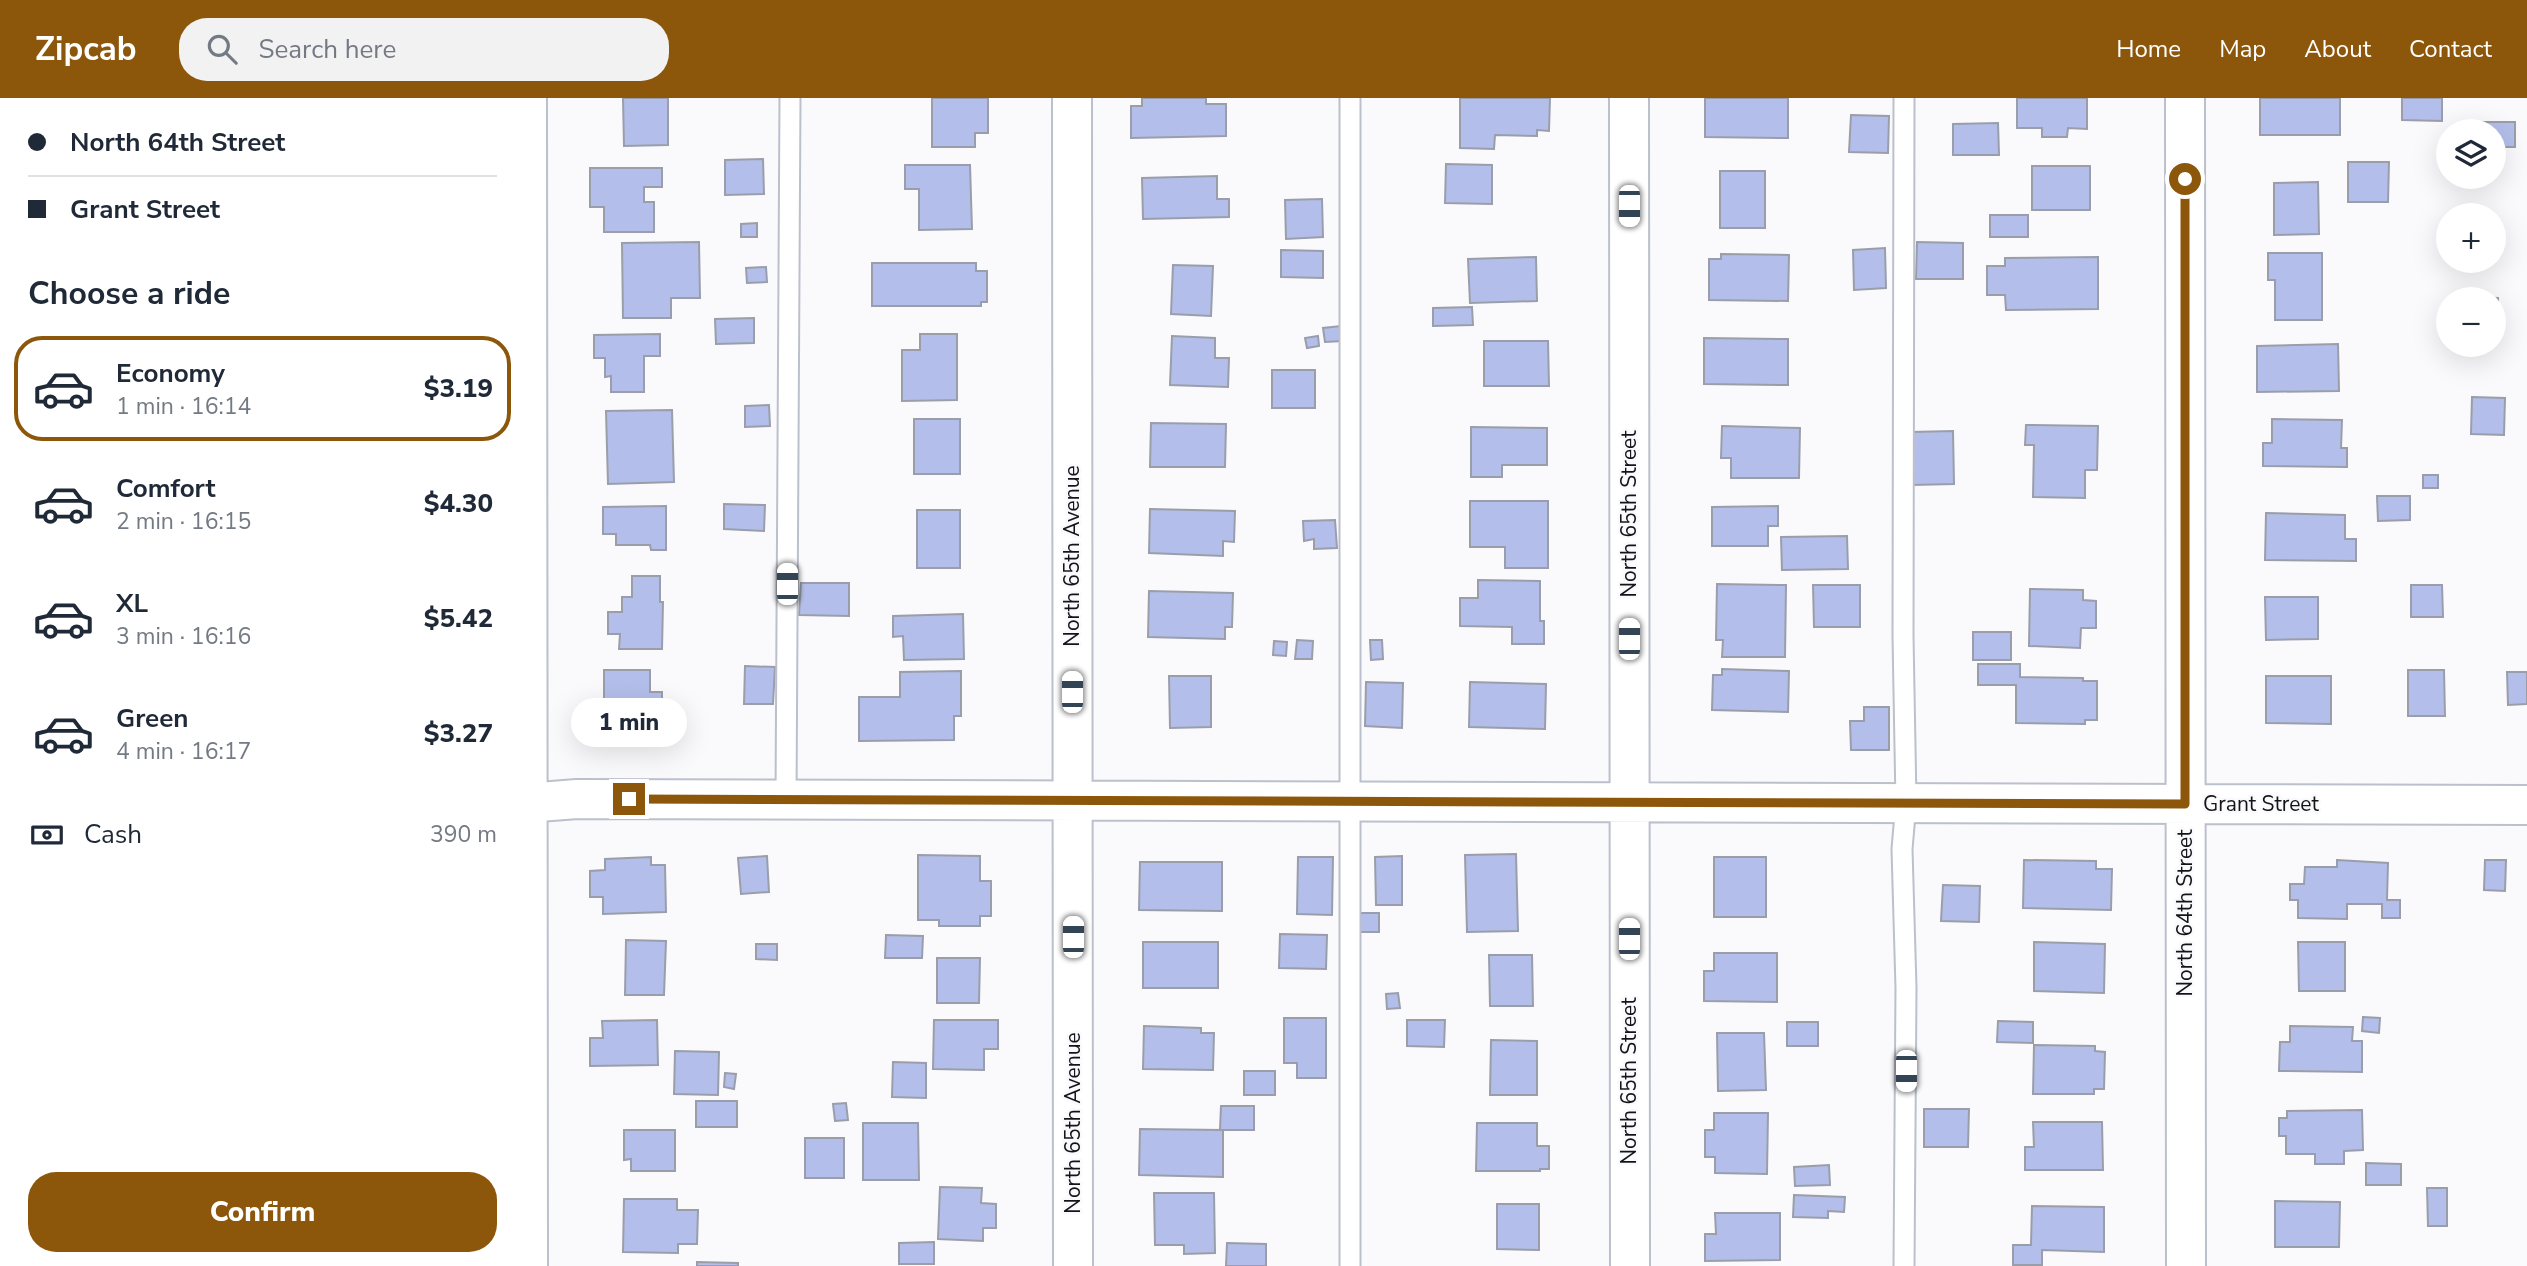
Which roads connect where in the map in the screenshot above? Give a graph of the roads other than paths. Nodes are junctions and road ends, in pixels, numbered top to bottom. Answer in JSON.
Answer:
{"nodes":[{"id":1,"x":527,"y":98,"type":"edge"},
{"id":2,"x":790,"y":98,"type":"edge"},
{"id":3,"x":1072,"y":98,"type":"edge"},
{"id":4,"x":1350,"y":98,"type":"edge"},
{"id":5,"x":1629,"y":98,"type":"edge"},
{"id":6,"x":1904,"y":98,"type":"edge"},
{"id":7,"x":2185,"y":98,"type":"edge"},
{"id":8,"x":786,"y":800,"type":"junction"},
{"id":9,"x":1073,"y":800,"type":"junction"},
{"id":10,"x":1350,"y":801,"type":"junction"},
{"id":11,"x":1629,"y":802,"type":"junction"},
{"id":12,"x":526,"y":803,"type":"edge"},
{"id":13,"x":1906,"y":803,"type":"junction"},
{"id":14,"x":2185,"y":804,"type":"junction"},
{"id":15,"x":2527,"y":805,"type":"edge"},
{"id":16,"x":528,"y":1266,"type":"edge"},
{"id":17,"x":1073,"y":1266,"type":"edge"},
{"id":18,"x":1350,"y":1266,"type":"edge"},
{"id":19,"x":1630,"y":1266,"type":"edge"},
{"id":20,"x":1904,"y":1266,"type":"edge"},
{"id":21,"x":2186,"y":1266,"type":"edge"}],
"edges":[{"from":1,"to":12,"type":"street"},
{"from":2,"to":8,"type":"lane"},
{"from":3,"to":9,"type":"street","name":"North 65th Avenue"},
{"from":4,"to":10,"type":"lane"},
{"from":5,"to":11,"type":"street","name":"North 65th Street"},
{"from":6,"to":13,"type":"lane"},
{"from":7,"to":14,"type":"street","name":"North 64th Street"},
{"from":8,"to":9,"type":"street","name":"Grant Street"},
{"from":8,"to":12,"type":"street","name":"Grant Street"},
{"from":9,"to":10,"type":"street","name":"Grant Street"},
{"from":9,"to":17,"type":"street","name":"North 65th Avenue"},
{"from":10,"to":11,"type":"street","name":"Grant Street"},
{"from":10,"to":18,"type":"lane"},
{"from":11,"to":13,"type":"street","name":"Grant Street"},
{"from":11,"to":19,"type":"street","name":"North 65th Street"},
{"from":12,"to":16,"type":"street"},
{"from":13,"to":14,"type":"street","name":"Grant Street"},
{"from":13,"to":20,"type":"lane"},
{"from":14,"to":15,"type":"street","name":"Grant Street"},
{"from":14,"to":21,"type":"street","name":"North 64th Street"}]}
